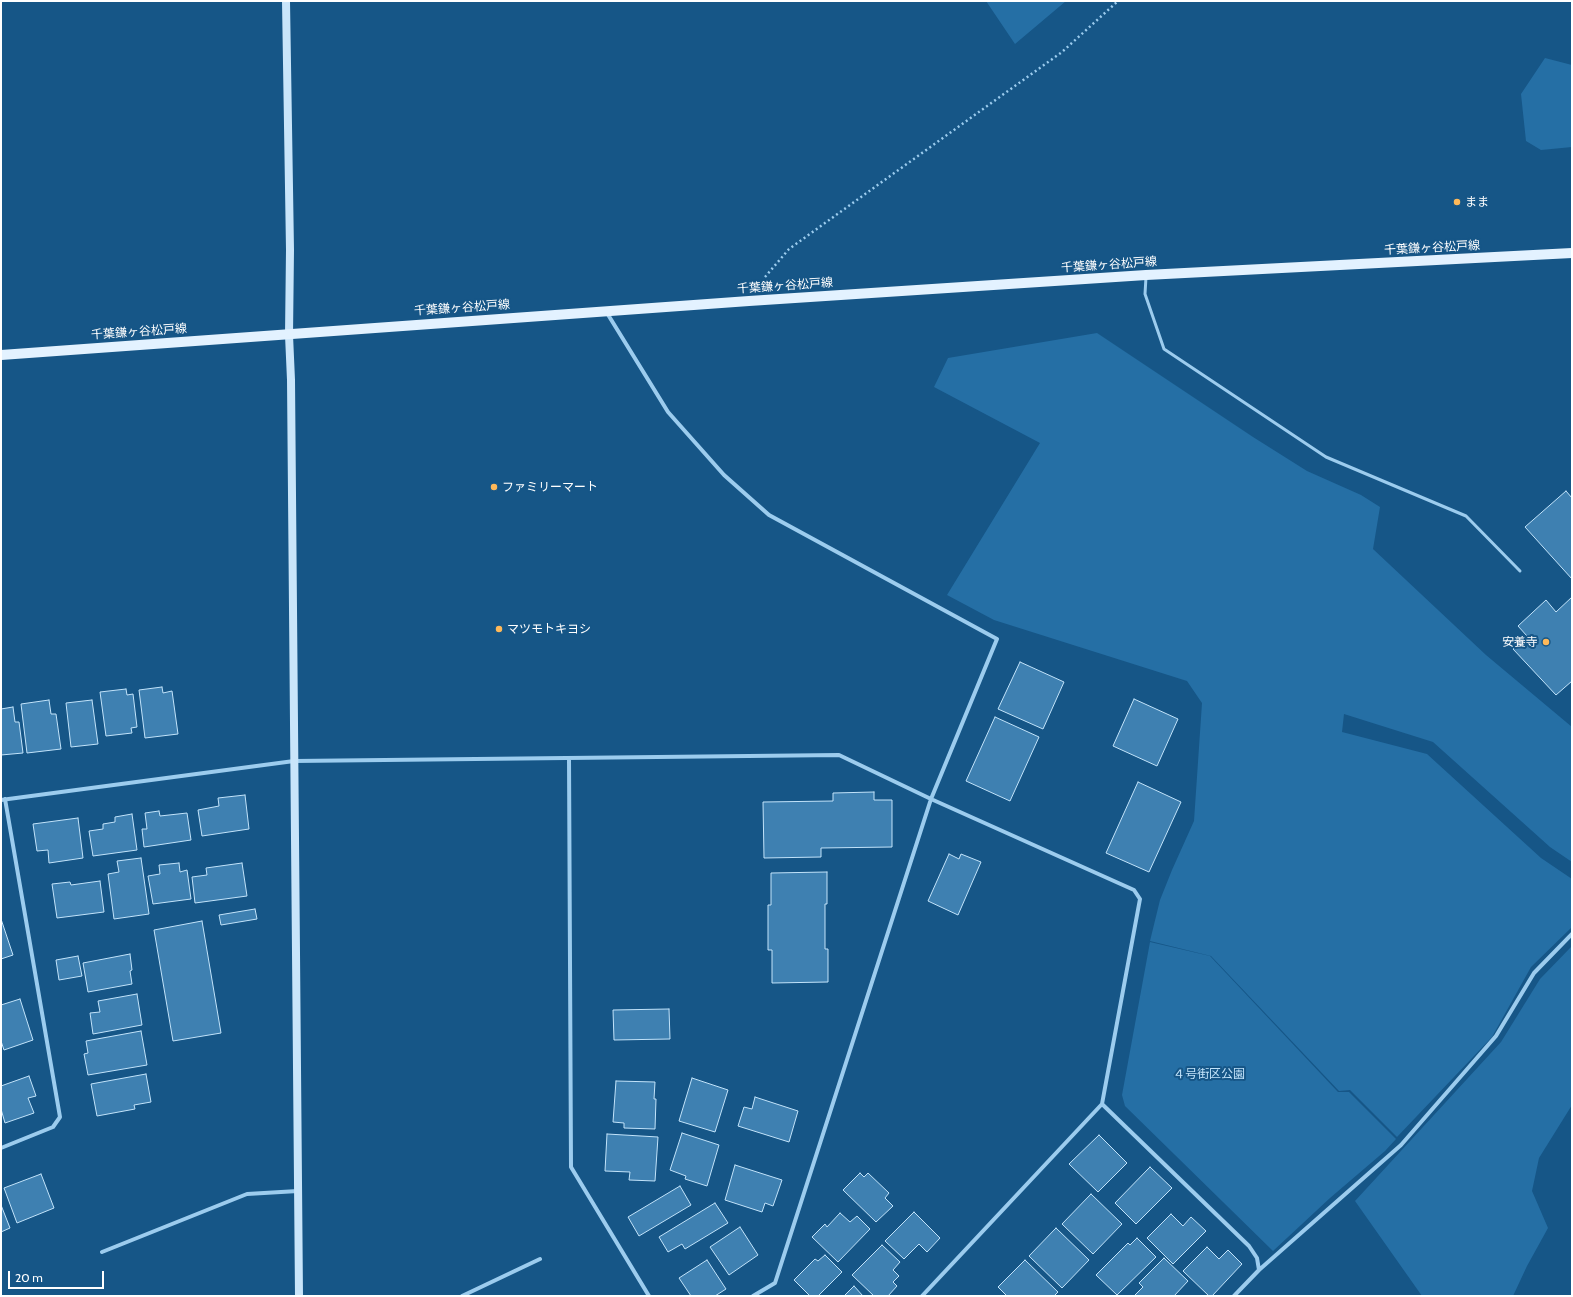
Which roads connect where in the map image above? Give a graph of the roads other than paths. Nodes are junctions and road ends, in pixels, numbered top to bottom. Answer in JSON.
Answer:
{"nodes":[{"id":1,"x":286,"y":1,"type":"edge"},
{"id":2,"x":1572,"y":254,"type":"edge"},
{"id":3,"x":1146,"y":275,"type":"junction"},
{"id":4,"x":606,"y":310,"type":"junction"},
{"id":5,"x":289,"y":334,"type":"junction"},
{"id":6,"x":1,"y":355,"type":"edge"},
{"id":7,"x":1520,"y":571,"type":"dead end"},
{"id":8,"x":569,"y":758,"type":"junction"},
{"id":9,"x":294,"y":761,"type":"junction"},
{"id":10,"x":931,"y":799,"type":"junction"},
{"id":11,"x":3,"y":800,"type":"edge"},
{"id":12,"x":1572,"y":934,"type":"edge"},
{"id":13,"x":1102,"y":1104,"type":"junction"},
{"id":14,"x":1,"y":1148,"type":"edge"},
{"id":15,"x":298,"y":1191,"type":"junction"},
{"id":16,"x":102,"y":1252,"type":"dead end"},
{"id":17,"x":540,"y":1259,"type":"dead end"},
{"id":18,"x":1259,"y":1270,"type":"junction"},
{"id":19,"x":299,"y":1296,"type":"edge"},
{"id":20,"x":462,"y":1296,"type":"edge"},
{"id":21,"x":649,"y":1296,"type":"edge"},
{"id":22,"x":753,"y":1296,"type":"edge"},
{"id":23,"x":922,"y":1296,"type":"edge"},
{"id":24,"x":1234,"y":1296,"type":"edge"}],
"edges":[{"from":1,"to":5,"type":"street"},
{"from":2,"to":3,"type":"main road","name":"千葉鎌ヶ谷松戸線"},
{"from":3,"to":4,"type":"main road","name":"千葉鎌ヶ谷松戸線"},
{"from":3,"to":7,"type":"lane"},
{"from":4,"to":5,"type":"main road","name":"千葉鎌ヶ谷松戸線"},
{"from":4,"to":10,"type":"street"},
{"from":5,"to":6,"type":"main road","name":"千葉鎌ヶ谷松戸線"},
{"from":5,"to":9,"type":"street"},
{"from":8,"to":9,"type":"street"},
{"from":8,"to":10,"type":"street"},
{"from":8,"to":21,"type":"street"},
{"from":9,"to":11,"type":"street"},
{"from":9,"to":15,"type":"street"},
{"from":10,"to":13,"type":"street"},
{"from":10,"to":22,"type":"street"},
{"from":11,"to":14,"type":"street"},
{"from":12,"to":18,"type":"street"},
{"from":13,"to":18,"type":"street"},
{"from":13,"to":23,"type":"street"},
{"from":15,"to":16,"type":"street"},
{"from":15,"to":19,"type":"street"},
{"from":17,"to":20,"type":"street"},
{"from":18,"to":24,"type":"street"}]}
